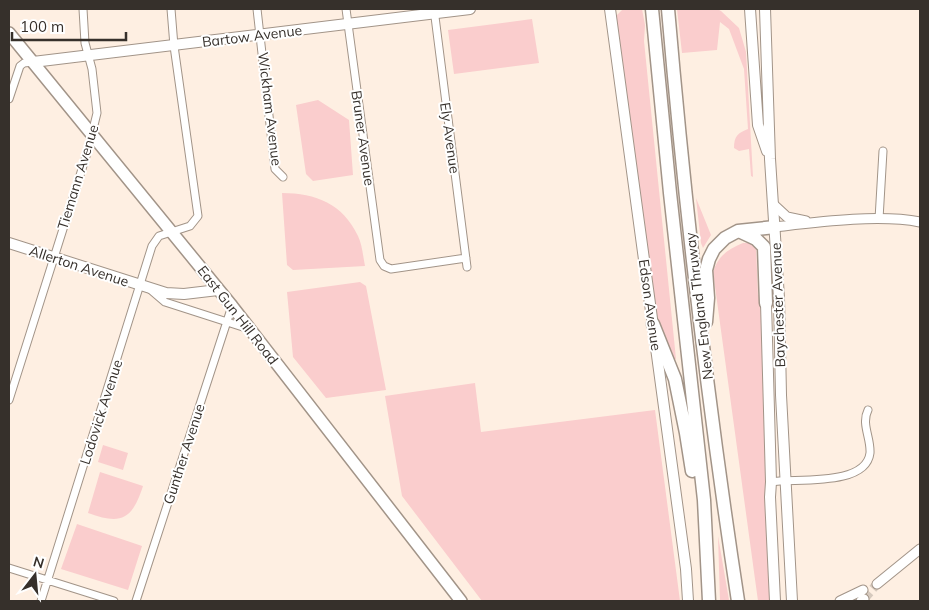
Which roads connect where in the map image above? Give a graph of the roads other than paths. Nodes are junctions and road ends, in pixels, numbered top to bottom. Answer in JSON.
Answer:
{"nodes":[{"id":1,"x":83,"y":9,"type":"edge"},
{"id":2,"x":171,"y":9,"type":"edge"},
{"id":3,"x":257,"y":9,"type":"edge"},
{"id":4,"x":346,"y":9,"type":"edge"},
{"id":5,"x":470,"y":9,"type":"edge"},
{"id":6,"x":610,"y":9,"type":"edge"},
{"id":7,"x":750,"y":9,"type":"edge"},
{"id":8,"x":765,"y":9,"type":"edge"},
{"id":9,"x":434,"y":11,"type":"edge"},
{"id":10,"x":668,"y":11,"type":"edge"},
{"id":11,"x":652,"y":12,"type":"edge"},
{"id":12,"x":347,"y":24,"type":"junction"},
{"id":13,"x":9,"y":33,"type":"edge"},
{"id":14,"x":260,"y":35,"type":"junction"},
{"id":15,"x":174,"y":46,"type":"junction"},
{"id":16,"x":88,"y":56,"type":"junction"},
{"id":17,"x":33,"y":62,"type":"junction"},
{"id":18,"x":9,"y":99,"type":"edge"},
{"id":19,"x":92,"y":134,"type":"junction"},
{"id":20,"x":882,"y":151,"type":"dead end"},
{"id":21,"x":770,"y":159,"type":"junction"},
{"id":22,"x":283,"y":177,"type":"dead end"},
{"id":23,"x":773,"y":204,"type":"junction"},
{"id":24,"x":879,"y":219,"type":"junction"},
{"id":25,"x":920,"y":222,"type":"edge"},
{"id":26,"x":818,"y":223,"type":"junction"},
{"id":27,"x":775,"y":227,"type":"junction"},
{"id":28,"x":171,"y":231,"type":"junction"},
{"id":29,"x":738,"y":231,"type":"junction"},
{"id":30,"x":9,"y":243,"type":"edge"},
{"id":31,"x":53,"y":256,"type":"junction"},
{"id":32,"x":466,"y":258,"type":"junction"},
{"id":33,"x":467,"y":267,"type":"dead end"},
{"id":34,"x":144,"y":287,"type":"junction"},
{"id":35,"x":218,"y":290,"type":"junction"},
{"id":36,"x":766,"y":303,"type":"joint"},
{"id":37,"x":232,"y":306,"type":"junction"},
{"id":38,"x":227,"y":322,"type":"junction"},
{"id":39,"x":653,"y":324,"type":"junction"},
{"id":40,"x":250,"y":330,"type":"junction"},
{"id":41,"x":704,"y":355,"type":"junction"},
{"id":42,"x":9,"y":400,"type":"edge"},
{"id":43,"x":868,"y":410,"type":"dead end"},
{"id":44,"x":785,"y":480,"type":"junction"},
{"id":45,"x":772,"y":482,"type":"junction"},
{"id":46,"x":706,"y":521,"type":"junction"},
{"id":47,"x":920,"y":549,"type":"edge"},
{"id":48,"x":9,"y":568,"type":"edge"},
{"id":49,"x":48,"y":579,"type":"junction"},
{"id":50,"x":877,"y":584,"type":"tunnel mouth"},
{"id":51,"x":863,"y":598,"type":"edge"},
{"id":52,"x":40,"y":601,"type":"edge"},
{"id":53,"x":114,"y":601,"type":"edge"},
{"id":54,"x":136,"y":601,"type":"edge"},
{"id":55,"x":461,"y":601,"type":"edge"},
{"id":56,"x":688,"y":601,"type":"edge"},
{"id":57,"x":709,"y":601,"type":"edge"},
{"id":58,"x":738,"y":601,"type":"edge"},
{"id":59,"x":775,"y":601,"type":"edge"},
{"id":60,"x":792,"y":601,"type":"edge"},
{"id":61,"x":840,"y":601,"type":"edge"},
{"id":62,"x":846,"y":601,"type":"edge"}],
"edges":[{"from":1,"to":16,"type":"street","name":"Tiemann Avenue"},
{"from":2,"to":15,"type":"street"},
{"from":3,"to":14,"type":"street","name":"Wickham Avenue"},
{"from":4,"to":12,"type":"street","name":"Bruner Avenue"},
{"from":5,"to":9,"type":"main road","name":"Bartow Avenue"},
{"from":6,"to":39,"type":"main road","name":"Edson Avenue"},
{"from":7,"to":21,"type":"main road"},
{"from":8,"to":21,"type":"main road","name":"Baychester Avenue"},
{"from":9,"to":12,"type":"main road","name":"Bartow Avenue"},
{"from":9,"to":32,"type":"street","name":"Ely Avenue"},
{"from":10,"to":41,"type":"highway","name":"New England Thruway"},
{"from":11,"to":46,"type":"highway","name":"New England Thruway"},
{"from":12,"to":14,"type":"main road","name":"Bartow Avenue"},
{"from":12,"to":32,"type":"street","name":"Bruner Avenue"},
{"from":13,"to":17,"type":"main road","name":"East Gun Hill Road"},
{"from":14,"to":15,"type":"main road","name":"Bartow Avenue"},
{"from":14,"to":22,"type":"street","name":"Wickham Avenue"},
{"from":15,"to":16,"type":"main road","name":"Bartow Avenue"},
{"from":15,"to":28,"type":"street"},
{"from":16,"to":17,"type":"main road","name":"Bartow Avenue"},
{"from":16,"to":19,"type":"street","name":"Tiemann Avenue"},
{"from":17,"to":18,"type":"street"},
{"from":17,"to":19,"type":"main road","name":"East Gun Hill Road"},
{"from":19,"to":28,"type":"main road","name":"East Gun Hill Road"},
{"from":19,"to":31,"type":"street","name":"Tiemann Avenue"},
{"from":20,"to":24,"type":"street"},
{"from":21,"to":23,"type":"main road","name":"Baychester Avenue"},
{"from":23,"to":26,"type":"street"},
{"from":23,"to":27,"type":"main road","name":"Baychester Avenue"},
{"from":24,"to":25,"type":"street"},
{"from":24,"to":26,"type":"street"},
{"from":26,"to":27,"type":"street"},
{"from":27,"to":29,"type":"highway"},
{"from":27,"to":44,"type":"main road","name":"Baychester Avenue"},
{"from":28,"to":34,"type":"street","name":"Lodovick Avenue"},
{"from":28,"to":35,"type":"main road","name":"East Gun Hill Road"},
{"from":29,"to":36,"type":"highway"},
{"from":29,"to":41,"type":"highway"},
{"from":30,"to":31,"type":"main road","name":"Allerton Avenue"},
{"from":31,"to":34,"type":"main road","name":"Allerton Avenue"},
{"from":31,"to":42,"type":"street","name":"Tiemann Avenue"},
{"from":32,"to":33,"type":"street","name":"Ely Avenue"},
{"from":34,"to":35,"type":"main road","name":"Allerton Avenue"},
{"from":34,"to":38,"type":"street","name":"Allerton Avenue"},
{"from":34,"to":49,"type":"street","name":"Lodovick Avenue"},
{"from":35,"to":37,"type":"main road","name":"East Gun Hill Road"},
{"from":36,"to":45,"type":"main road","name":"Baychester Avenue"},
{"from":37,"to":38,"type":"street","name":"Gunther Avenue"},
{"from":37,"to":40,"type":"main road","name":"East Gun Hill Road"},
{"from":38,"to":40,"type":"street","name":"Allerton Avenue"},
{"from":38,"to":54,"type":"street","name":"Gunther Avenue"},
{"from":39,"to":46,"type":"highway"},
{"from":39,"to":56,"type":"main road","name":"Edson Avenue"},
{"from":40,"to":55,"type":"main road","name":"East Gun Hill Road"},
{"from":41,"to":58,"type":"highway","name":"New England Thruway"},
{"from":43,"to":44,"type":"street"},
{"from":44,"to":45,"type":"street"},
{"from":44,"to":60,"type":"main road","name":"Baychester Avenue"},
{"from":45,"to":59,"type":"main road","name":"Baychester Avenue"},
{"from":46,"to":57,"type":"highway","name":"New England Thruway"},
{"from":47,"to":50,"type":"street"},
{"from":48,"to":49,"type":"street"},
{"from":49,"to":52,"type":"street","name":"Lodovick Avenue"},
{"from":49,"to":53,"type":"street"},
{"from":51,"to":61,"type":"street"},
{"from":51,"to":62,"type":"street"}]}
